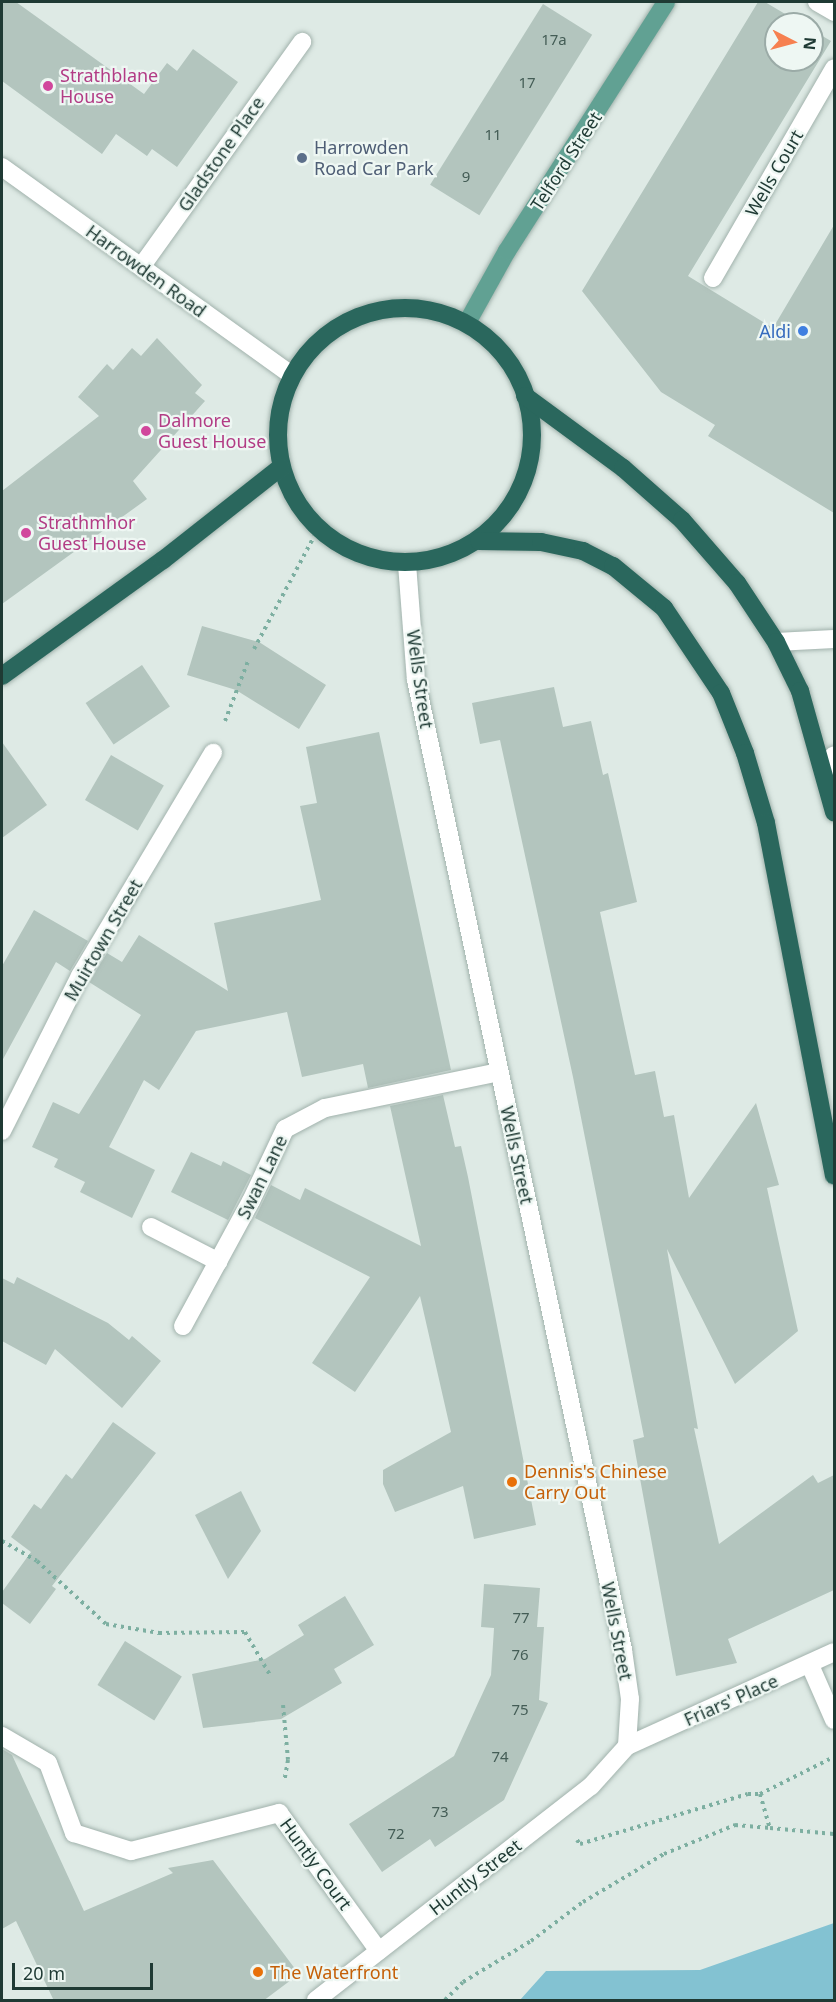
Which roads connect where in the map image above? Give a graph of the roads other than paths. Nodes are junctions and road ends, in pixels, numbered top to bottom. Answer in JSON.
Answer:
{"nodes":[{"id":1,"x":666,"y":2,"type":"edge"},
{"id":2,"x":817,"y":2,"type":"edge"},
{"id":3,"x":834,"y":12,"type":"edge"},
{"id":4,"x":302,"y":42,"type":"dead end"},
{"id":5,"x":834,"y":68,"type":"edge"},
{"id":6,"x":2,"y":167,"type":"edge"},
{"id":7,"x":141,"y":267,"type":"junction"},
{"id":8,"x":713,"y":278,"type":"dead end"},
{"id":9,"x":468,"y":321,"type":"junction"},
{"id":10,"x":291,"y":375,"type":"junction"},
{"id":11,"x":525,"y":396,"type":"junction"},
{"id":12,"x":281,"y":467,"type":"junction"},
{"id":13,"x":478,"y":541,"type":"junction"},
{"id":14,"x":406,"y":564,"type":"junction"},
{"id":15,"x":834,"y":639,"type":"edge"},
{"id":16,"x":776,"y":642,"type":"junction"},
{"id":17,"x":2,"y":676,"type":"edge"},
{"id":18,"x":213,"y":753,"type":"road end"},
{"id":19,"x":830,"y":763,"type":"edge"},
{"id":20,"x":834,"y":812,"type":"edge"},
{"id":21,"x":500,"y":1072,"type":"junction"},
{"id":22,"x":2,"y":1131,"type":"edge"},
{"id":23,"x":834,"y":1176,"type":"edge"},
{"id":24,"x":151,"y":1227,"type":"dead end"},
{"id":25,"x":219,"y":1262,"type":"junction"},
{"id":26,"x":183,"y":1326,"type":"dead end"},
{"id":27,"x":834,"y":1652,"type":"edge"},
{"id":28,"x":810,"y":1665,"type":"junction"},
{"id":29,"x":834,"y":1720,"type":"edge"},
{"id":30,"x":2,"y":1736,"type":"edge"},
{"id":31,"x":627,"y":1746,"type":"junction"},
{"id":32,"x":379,"y":1951,"type":"junction"},
{"id":33,"x":316,"y":2001,"type":"edge"}],
"edges":[{"from":1,"to":9,"type":"main road","name":"Telford Street"},
{"from":2,"to":3,"type":"street"},
{"from":4,"to":7,"type":"street","name":"Gladstone Place"},
{"from":5,"to":8,"type":"street","name":"Wells Court"},
{"from":6,"to":7,"type":"street","name":"Harrowden Road"},
{"from":7,"to":10,"type":"street","name":"Harrowden Road"},
{"from":9,"to":10,"type":"highway"},
{"from":9,"to":11,"type":"highway"},
{"from":10,"to":12,"type":"highway"},
{"from":11,"to":13,"type":"highway"},
{"from":11,"to":16,"type":"highway"},
{"from":12,"to":14,"type":"highway"},
{"from":12,"to":17,"type":"highway"},
{"from":13,"to":14,"type":"highway"},
{"from":13,"to":23,"type":"highway"},
{"from":14,"to":21,"type":"street","name":"Wells Street"},
{"from":15,"to":16,"type":"street"},
{"from":16,"to":19,"type":"highway"},
{"from":18,"to":22,"type":"street","name":"Muirtown Street"},
{"from":19,"to":20,"type":"highway"},
{"from":21,"to":25,"type":"street","name":"Swan Lane"},
{"from":21,"to":31,"type":"street","name":"Wells Street"},
{"from":24,"to":25,"type":"street"},
{"from":25,"to":26,"type":"street","name":"Swan Lane"},
{"from":27,"to":28,"type":"street","name":"Friars' Place"},
{"from":28,"to":29,"type":"street"},
{"from":28,"to":31,"type":"street","name":"Friars' Place"},
{"from":30,"to":32,"type":"street","name":"Huntly Court"},
{"from":31,"to":32,"type":"street","name":"Huntly Street"},
{"from":32,"to":33,"type":"street","name":"Huntly Street"}]}
